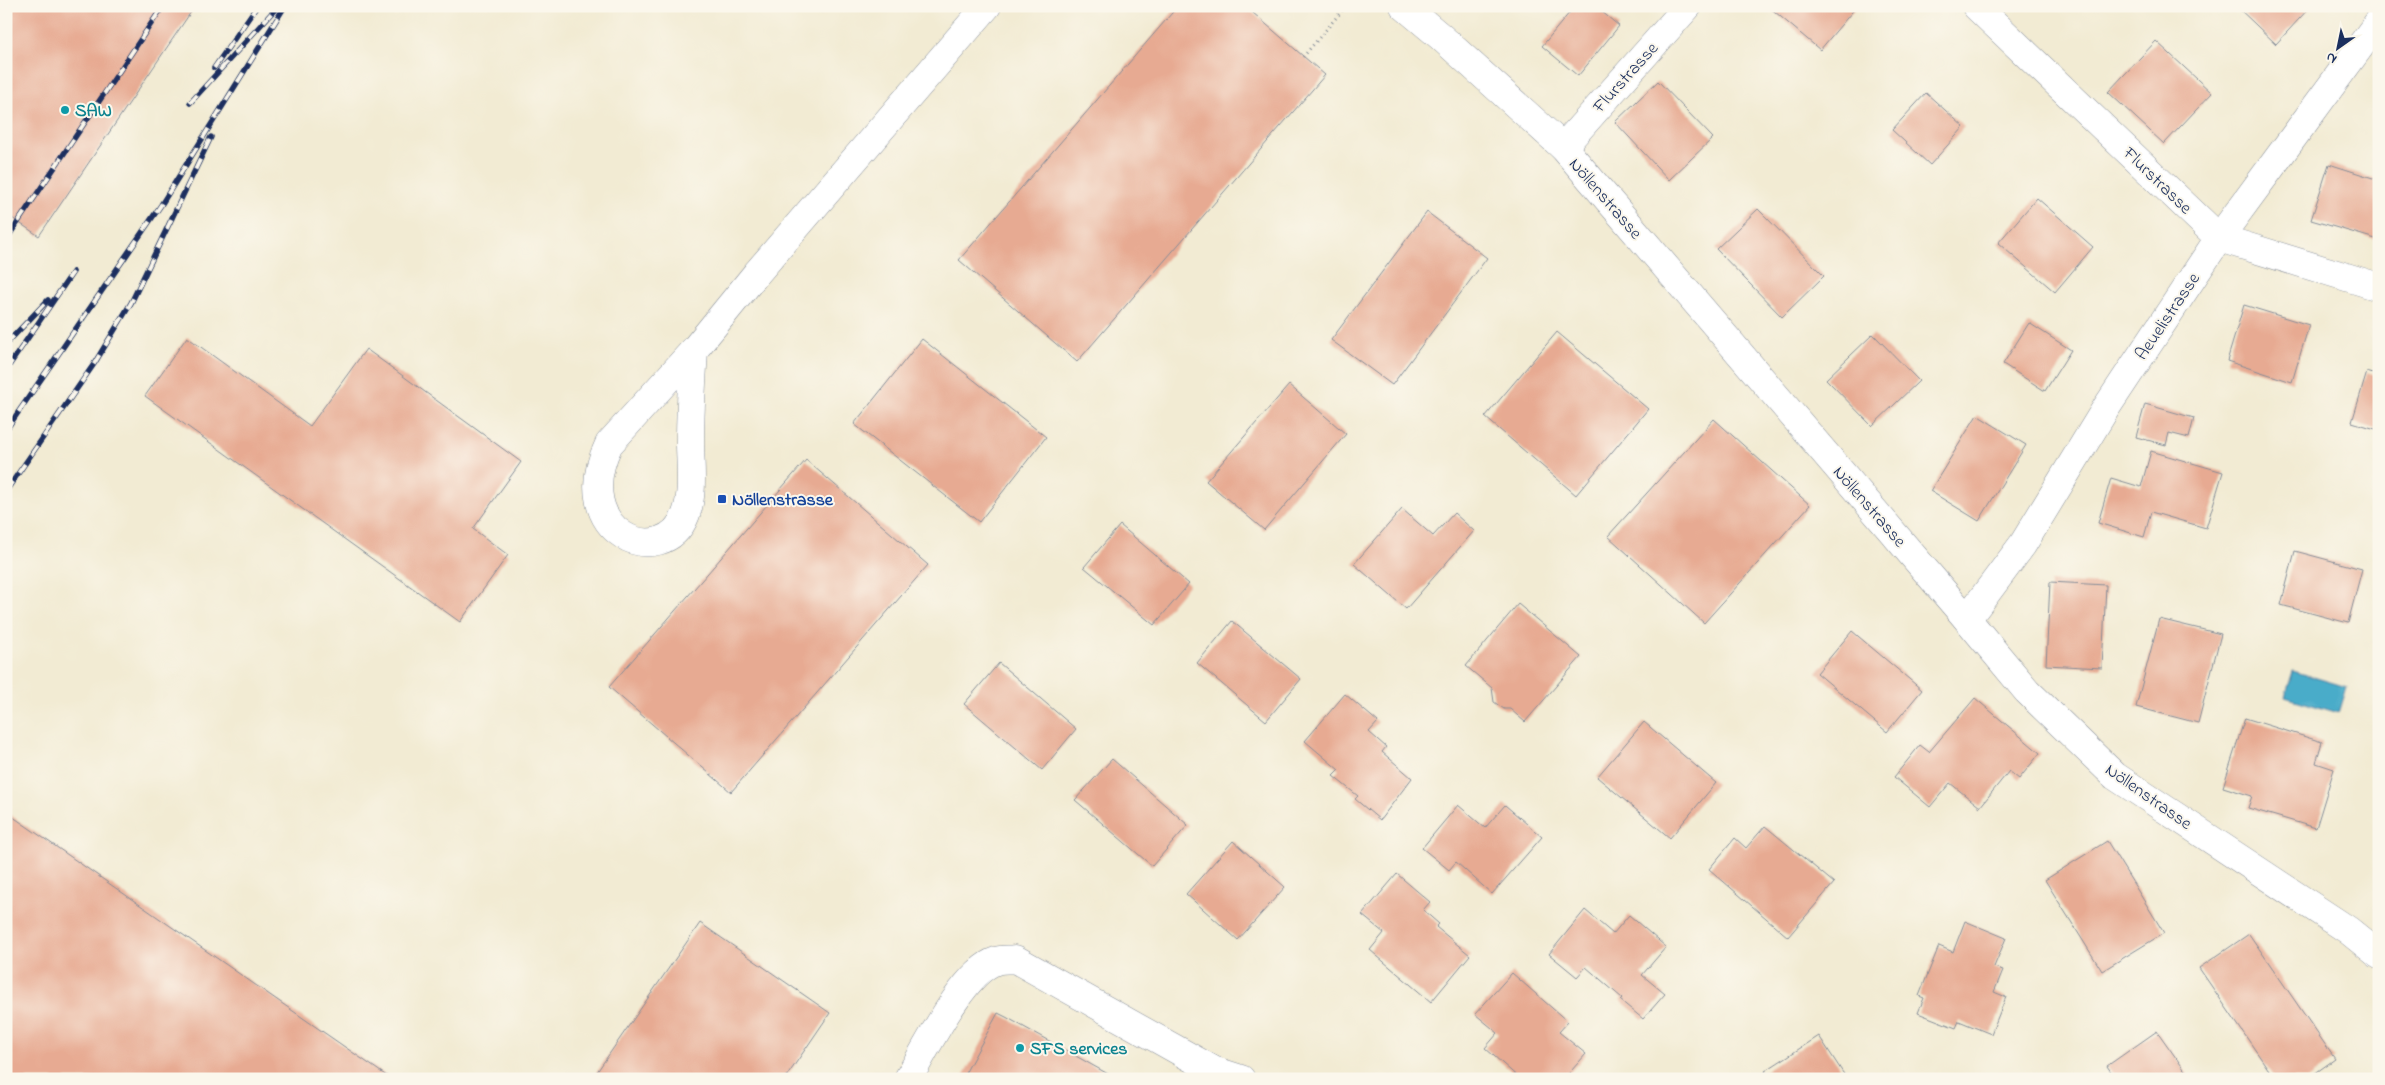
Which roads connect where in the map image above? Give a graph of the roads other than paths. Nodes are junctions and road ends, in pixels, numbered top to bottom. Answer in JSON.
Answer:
{"nodes":[{"id":1,"x":987,"y":6,"type":"edge"},
{"id":2,"x":1404,"y":6,"type":"edge"},
{"id":3,"x":1688,"y":6,"type":"edge"},
{"id":4,"x":1976,"y":6,"type":"edge"},
{"id":5,"x":2379,"y":21,"type":"edge"},
{"id":6,"x":1563,"y":147,"type":"junction"},
{"id":7,"x":2219,"y":238,"type":"junction"},
{"id":8,"x":2379,"y":286,"type":"edge"},
{"id":9,"x":694,"y":350,"type":"junction"},
{"id":10,"x":1967,"y":619,"type":"junction"},
{"id":11,"x":2379,"y":955,"type":"edge"},
{"id":12,"x":908,"y":1079,"type":"edge"},
{"id":13,"x":1241,"y":1079,"type":"edge"}],
"edges":[{"from":1,"to":9,"type":"street"},
{"from":2,"to":6,"type":"street","name":"Nöllenstrasse"},
{"from":3,"to":6,"type":"street","name":"Flurstrasse"},
{"from":4,"to":7,"type":"street","name":"Flurstrasse"},
{"from":5,"to":7,"type":"street","name":"Aeuelistrasse"},
{"from":6,"to":10,"type":"street","name":"Nöllenstrasse"},
{"from":7,"to":8,"type":"street","name":"Flurstrasse"},
{"from":7,"to":10,"type":"street","name":"Aeuelistrasse"},
{"from":9,"to":9,"type":"street"},
{"from":10,"to":11,"type":"street","name":"Nöllenstrasse"},
{"from":12,"to":13,"type":"street"}]}
